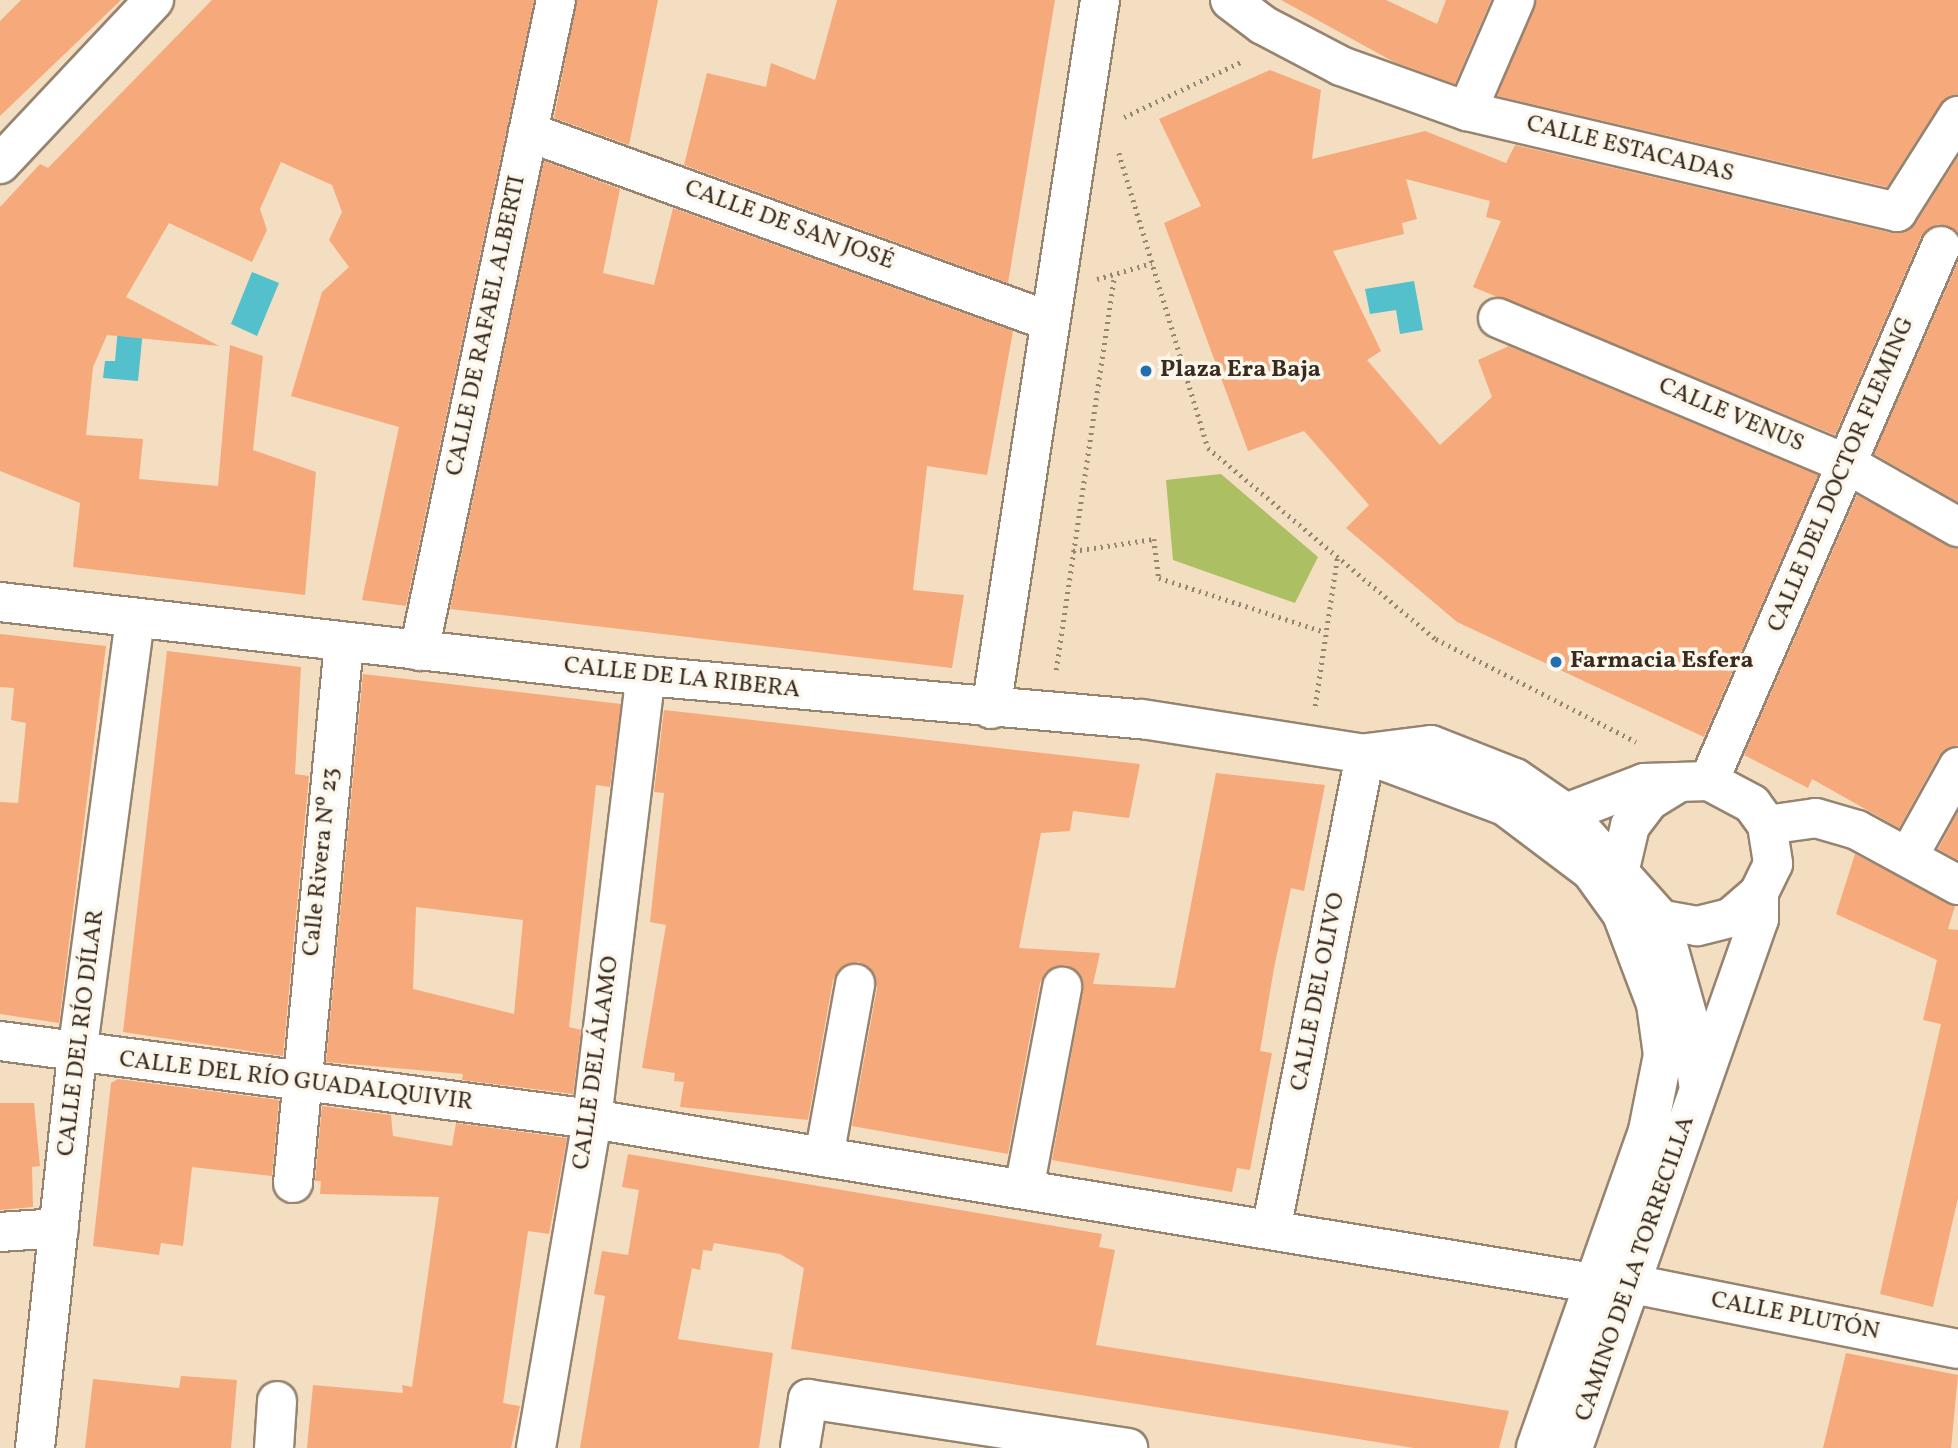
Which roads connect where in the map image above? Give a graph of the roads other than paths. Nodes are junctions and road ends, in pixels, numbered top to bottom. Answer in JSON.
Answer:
{"nodes":[{"id":1,"x":155,"y":0,"type":"edge"},
{"id":2,"x":556,"y":0,"type":"edge"},
{"id":3,"x":1100,"y":0,"type":"edge"},
{"id":4,"x":1230,"y":0,"type":"edge"},
{"id":5,"x":1515,"y":0,"type":"edge"},
{"id":6,"x":1467,"y":111,"type":"junction"},
{"id":7,"x":1958,"y":116,"type":"edge"},
{"id":8,"x":528,"y":132,"type":"junction"},
{"id":9,"x":0,"y":163,"type":"edge"},
{"id":10,"x":1897,"y":212,"type":"junction"},
{"id":11,"x":1950,"y":249,"type":"edge"},
{"id":12,"x":1498,"y":318,"type":"dead end"},
{"id":13,"x":1049,"y":321,"type":"junction"},
{"id":14,"x":1847,"y":464,"type":"junction"},
{"id":15,"x":1958,"y":527,"type":"edge"},
{"id":16,"x":0,"y":602,"type":"edge"},
{"id":17,"x":135,"y":618,"type":"junction"},
{"id":18,"x":344,"y":642,"type":"junction"},
{"id":19,"x":419,"y":651,"type":"junction"},
{"id":20,"x":646,"y":676,"type":"junction"},
{"id":21,"x":991,"y":709,"type":"junction"},
{"id":22,"x":1365,"y":754,"type":"junction"},
{"id":23,"x":1958,"y":767,"type":"edge"},
{"id":24,"x":1695,"y":781,"type":"junction"},
{"id":25,"x":1566,"y":813,"type":"junction"},
{"id":26,"x":1768,"y":825,"type":"junction"},
{"id":27,"x":1908,"y":857,"type":"junction"},
{"id":28,"x":1958,"y":885,"type":"edge"},
{"id":29,"x":1759,"y":893,"type":"junction"},
{"id":30,"x":1619,"y":894,"type":"junction"},
{"id":31,"x":1660,"y":918,"type":"junction"},
{"id":32,"x":855,"y":984,"type":"dead end"},
{"id":33,"x":1062,"y":987,"type":"dead end"},
{"id":34,"x":0,"y":1041,"type":"edge"},
{"id":35,"x":77,"y":1054,"type":"junction"},
{"id":36,"x":299,"y":1082,"type":"junction"},
{"id":37,"x":1699,"y":1090,"type":"junction"},
{"id":38,"x":592,"y":1118,"type":"junction"},
{"id":39,"x":824,"y":1157,"type":"junction"},
{"id":40,"x":293,"y":1183,"type":"dead end"},
{"id":41,"x":1024,"y":1189,"type":"junction"},
{"id":42,"x":59,"y":1228,"type":"junction"},
{"id":43,"x":1271,"y":1230,"type":"junction"},
{"id":44,"x":0,"y":1232,"type":"edge"},
{"id":45,"x":1615,"y":1284,"type":"junction"},
{"id":46,"x":1958,"y":1349,"type":"edge"},
{"id":47,"x":277,"y":1401,"type":"dead end"},
{"id":48,"x":1047,"y":1442,"type":"edge"},
{"id":49,"x":35,"y":1448,"type":"edge"},
{"id":50,"x":274,"y":1448,"type":"edge"},
{"id":51,"x":536,"y":1448,"type":"edge"},
{"id":52,"x":800,"y":1448,"type":"edge"},
{"id":53,"x":1128,"y":1448,"type":"edge"},
{"id":54,"x":1536,"y":1448,"type":"edge"},
{"id":55,"x":1573,"y":1448,"type":"edge"}],
"edges":[{"from":1,"to":9,"type":"street"},
{"from":2,"to":8,"type":"street","name":"CALLE DE RAFAEL ALBERTI"},
{"from":3,"to":13,"type":"street"},
{"from":4,"to":6,"type":"street","name":"CALLE ESTACADAS"},
{"from":5,"to":6,"type":"street"},
{"from":6,"to":10,"type":"street","name":"CALLE ESTACADAS"},
{"from":7,"to":10,"type":"street"},
{"from":8,"to":13,"type":"street","name":"CALLE DE SAN JOSÉ"},
{"from":8,"to":19,"type":"street","name":"CALLE DE RAFAEL ALBERTI"},
{"from":10,"to":11,"type":"street"},
{"from":11,"to":14,"type":"street","name":"CALLE DEL DOCTOR FLEMING"},
{"from":12,"to":14,"type":"street","name":"CALLE VENUS"},
{"from":13,"to":21,"type":"street"},
{"from":14,"to":15,"type":"street","name":"CALLE VENUS"},
{"from":14,"to":24,"type":"street","name":"CALLE DEL DOCTOR FLEMING"},
{"from":16,"to":17,"type":"street","name":"CALLE DE LA RIBERA"},
{"from":17,"to":18,"type":"street","name":"CALLE DE LA RIBERA"},
{"from":17,"to":35,"type":"street","name":"CALLE DEL RÍO DÍLAR"},
{"from":18,"to":19,"type":"street","name":"CALLE DE LA RIBERA"},
{"from":18,"to":36,"type":"street","name":"Calle Rivera Nº 23"},
{"from":19,"to":20,"type":"street","name":"CALLE DE LA RIBERA"},
{"from":20,"to":21,"type":"street","name":"CALLE DE LA RIBERA"},
{"from":20,"to":38,"type":"street","name":"CALLE DEL ÁLAMO"},
{"from":21,"to":22,"type":"street","name":"CALLE DE LA RIBERA"},
{"from":22,"to":25,"type":"street","name":"CALLE DE LA RIBERA"},
{"from":22,"to":30,"type":"street","name":"CALLE DE LA RIBERA"},
{"from":22,"to":43,"type":"street","name":"CALLE DEL OLIVO"},
{"from":23,"to":27,"type":"street"},
{"from":24,"to":25,"type":"street"},
{"from":24,"to":26,"type":"street"},
{"from":24,"to":30,"type":"street"},
{"from":25,"to":30,"type":"street","name":"CALLE DE LA RIBERA"},
{"from":26,"to":27,"type":"street"},
{"from":26,"to":29,"type":"street"},
{"from":27,"to":28,"type":"street"},
{"from":29,"to":31,"type":"street"},
{"from":29,"to":37,"type":"street","name":"CAMINO DE LA TORRECILLA"},
{"from":30,"to":31,"type":"street"},
{"from":30,"to":45,"type":"street","name":"CALLE DE LA RIBERA"},
{"from":31,"to":37,"type":"street","name":"CAMINO DE LA TORRECILLA"},
{"from":32,"to":39,"type":"street"},
{"from":33,"to":41,"type":"street"},
{"from":34,"to":35,"type":"street","name":"CALLE DEL RÍO GUADALQUIVIR"},
{"from":35,"to":36,"type":"street","name":"CALLE DEL RÍO GUADALQUIVIR"},
{"from":35,"to":42,"type":"street","name":"CALLE DEL RÍO DÍLAR"},
{"from":36,"to":38,"type":"street","name":"CALLE DEL RÍO GUADALQUIVIR"},
{"from":36,"to":40,"type":"street","name":"Calle Rivera Nº 23"},
{"from":37,"to":45,"type":"street","name":"CAMINO DE LA TORRECILLA"},
{"from":38,"to":39,"type":"street"},
{"from":38,"to":51,"type":"street","name":"CALLE DEL ÁLAMO"},
{"from":39,"to":41,"type":"street"},
{"from":41,"to":43,"type":"street"},
{"from":42,"to":44,"type":"street"},
{"from":42,"to":49,"type":"street","name":"CALLE DEL RÍO DÍLAR"},
{"from":43,"to":45,"type":"street"},
{"from":45,"to":46,"type":"street","name":"CALLE PLUTÓN"},
{"from":45,"to":54,"type":"street","name":"CAMINO DE LA TORRECILLA"},
{"from":45,"to":55,"type":"street","name":"CAMINO DE LA TORRECILLA"},
{"from":47,"to":50,"type":"street"},
{"from":48,"to":52,"type":"street"},
{"from":48,"to":53,"type":"street"}]}
